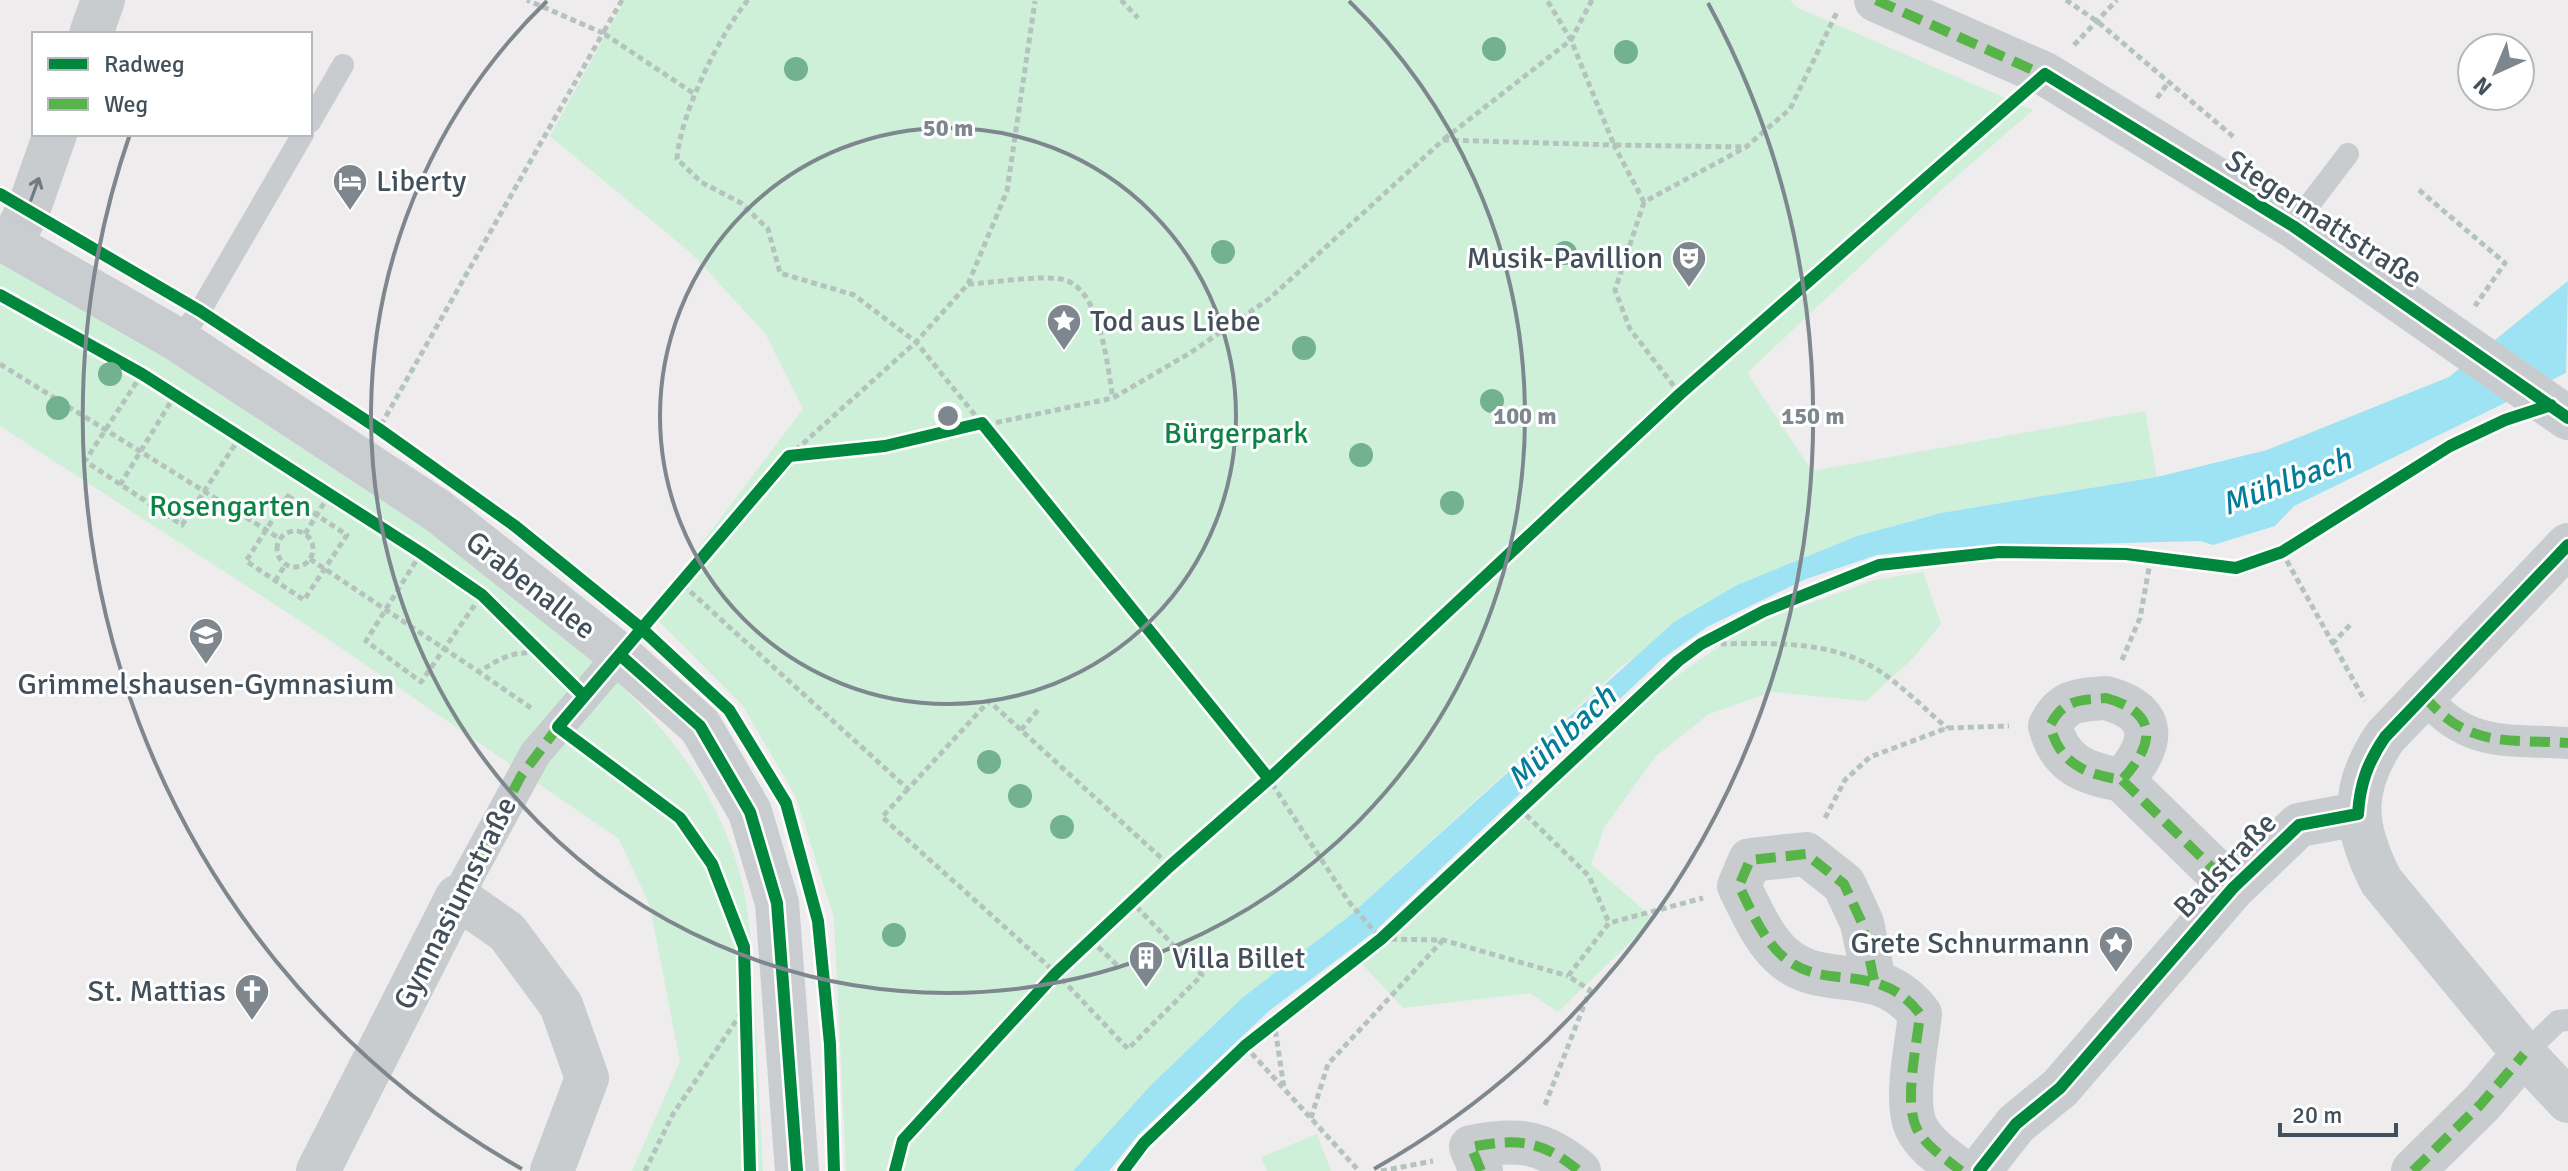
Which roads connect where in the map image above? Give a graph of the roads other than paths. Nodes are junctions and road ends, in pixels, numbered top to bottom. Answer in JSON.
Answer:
{"nodes":[{"id":1,"x":103,"y":0,"type":"edge"},
{"id":2,"x":1876,"y":0,"type":"edge"},
{"id":3,"x":92,"y":32,"type":"edge"},
{"id":4,"x":343,"y":65,"type":"dead end"},
{"id":5,"x":312,"y":119,"type":"edge"},
{"id":6,"x":54,"y":136,"type":"edge"},
{"id":7,"x":302,"y":136,"type":"edge"},
{"id":8,"x":2348,"y":154,"type":"dead end"},
{"id":9,"x":2293,"y":226,"type":"junction"},
{"id":10,"x":6,"y":240,"type":"edge"},
{"id":11,"x":178,"y":340,"type":"junction"},
{"id":12,"x":2560,"y":412,"type":"edge"},
{"id":13,"x":2568,"y":545,"type":"edge"},
{"id":14,"x":631,"y":642,"type":"junction"},
{"id":15,"x":2424,"y":696,"type":"junction"},
{"id":16,"x":2568,"y":743,"type":"edge"},
{"id":17,"x":2122,"y":780,"type":"junction"},
{"id":18,"x":2358,"y":814,"type":"junction"},
{"id":19,"x":2233,"y":888,"type":"junction"},
{"id":20,"x":457,"y":897,"type":"junction"},
{"id":21,"x":1874,"y":980,"type":"junction"},
{"id":22,"x":2565,"y":1016,"type":"edge"},
{"id":23,"x":2524,"y":1054,"type":"junction"},
{"id":24,"x":2568,"y":1101,"type":"edge"},
{"id":25,"x":1476,"y":1159,"type":"edge"},
{"id":26,"x":318,"y":1171,"type":"edge"},
{"id":27,"x":552,"y":1171,"type":"edge"},
{"id":28,"x":797,"y":1171,"type":"edge"},
{"id":29,"x":1579,"y":1171,"type":"edge"},
{"id":30,"x":1961,"y":1171,"type":"edge"},
{"id":31,"x":1979,"y":1171,"type":"edge"},
{"id":32,"x":2413,"y":1171,"type":"edge"}],
"edges":[{"from":1,"to":3,"type":"street"},
{"from":2,"to":9,"type":"street","name":"Stegermattstraße"},
{"from":4,"to":5,"type":"lane"},
{"from":10,"to":6,"type":"street","one_way":true},
{"from":7,"to":11,"type":"lane"},
{"from":8,"to":9,"type":"lane"},
{"from":9,"to":12,"type":"street","name":"Stegermattstraße"},
{"from":10,"to":11,"type":"main road","name":"Grabenallee"},
{"from":11,"to":14,"type":"main road","name":"Grabenallee"},
{"from":13,"to":15,"type":"street"},
{"from":14,"to":20,"type":"street","name":"Gymnasiumstraße"},
{"from":14,"to":28,"type":"main road","name":"Grabenallee"},
{"from":15,"to":16,"type":"street"},
{"from":15,"to":18,"type":"street"},
{"from":17,"to":17,"type":"street"},
{"from":17,"to":19,"type":"street"},
{"from":18,"to":19,"type":"street","name":"Badstraße"},
{"from":18,"to":23,"type":"street"},
{"from":19,"to":31,"type":"street","name":"Badstraße"},
{"from":20,"to":26,"type":"street","name":"Gymnasiumstraße"},
{"from":20,"to":27,"type":"street"},
{"from":21,"to":21,"type":"street"},
{"from":21,"to":30,"type":"street"},
{"from":22,"to":23,"type":"lane"},
{"from":23,"to":24,"type":"street"},
{"from":23,"to":32,"type":"street"},
{"from":25,"to":29,"type":"street"}]}
